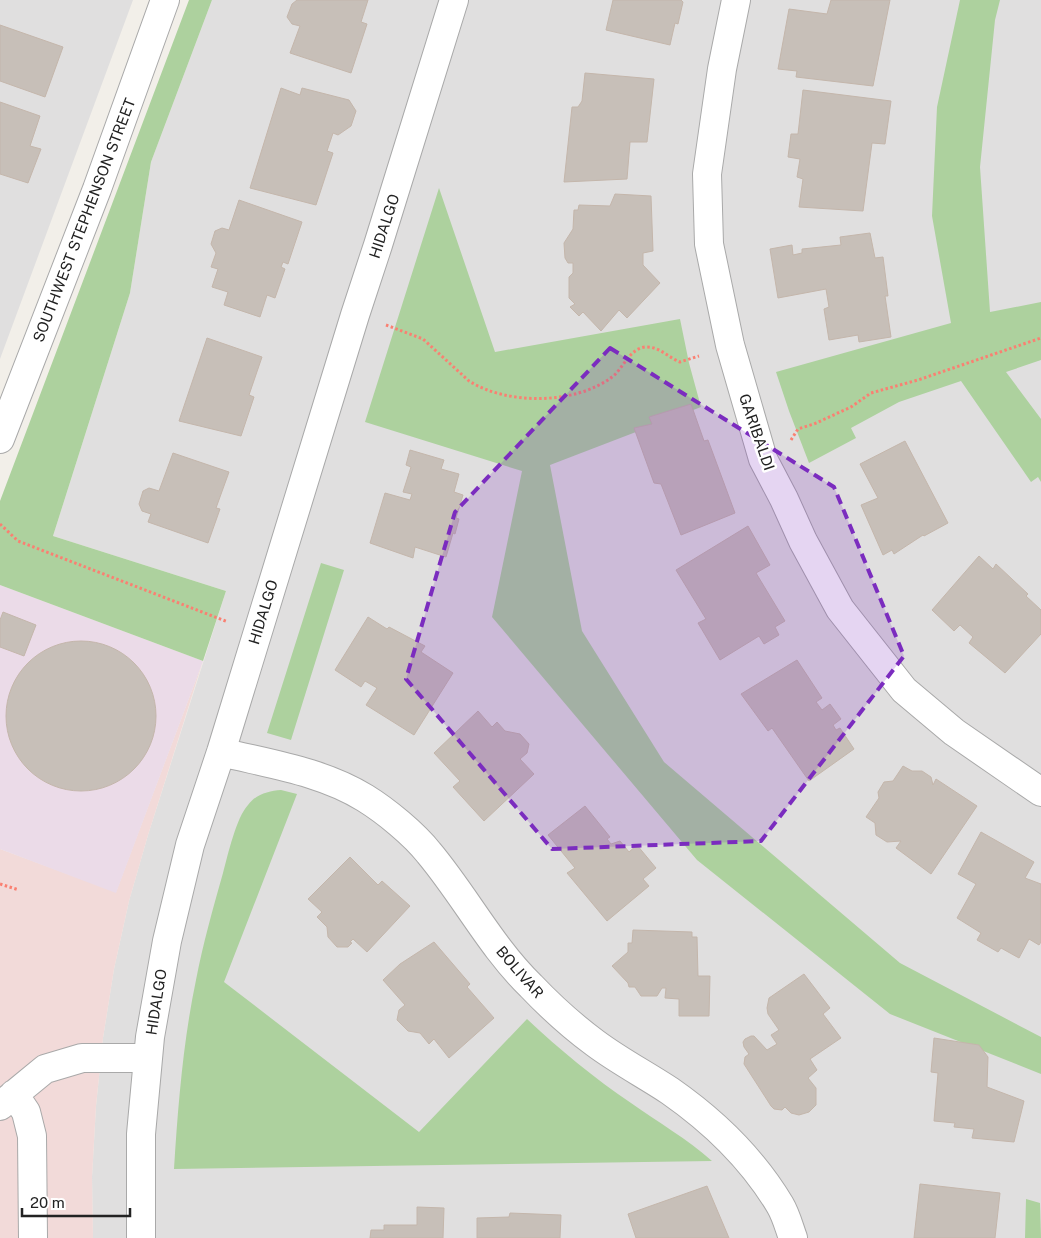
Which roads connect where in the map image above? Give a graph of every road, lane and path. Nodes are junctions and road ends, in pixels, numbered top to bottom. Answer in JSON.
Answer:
{"nodes":[{"id":1,"x":165,"y":0,"type":"edge"},
{"id":2,"x":454,"y":0,"type":"edge"},
{"id":3,"x":736,"y":0,"type":"edge"},
{"id":4,"x":416,"y":335,"type":"dead end"},
{"id":5,"x":1041,"y":338,"type":"edge"},
{"id":6,"x":730,"y":345,"type":"junction"},
{"id":7,"x":802,"y":427,"type":"dead end"},
{"id":8,"x":0,"y":439,"type":"edge"},
{"id":9,"x":0,"y":524,"type":"edge"},
{"id":10,"x":257,"y":633,"type":"junction"},
{"id":11,"x":221,"y":752,"type":"junction"},
{"id":12,"x":1041,"y":792,"type":"edge"},
{"id":13,"x":0,"y":884,"type":"edge"},
{"id":14,"x":19,"y":890,"type":"dead end"},
{"id":15,"x":148,"y":1058,"type":"junction"},
{"id":16,"x":7,"y":1100,"type":"edge"},
{"id":17,"x":33,"y":1238,"type":"edge"},
{"id":18,"x":141,"y":1238,"type":"edge"},
{"id":19,"x":793,"y":1238,"type":"edge"}],
"edges":[{"from":1,"to":8,"type":"street","name":"SOUTHWEST STEPHENSON STREET"},
{"from":2,"to":10,"type":"street","name":"HIDALGO"},
{"from":3,"to":6,"type":"street","name":"GARIBALDI"},
{"from":4,"to":6,"type":"path"},
{"from":5,"to":7,"type":"path"},
{"from":6,"to":12,"type":"street","name":"GARIBALDI"},
{"from":9,"to":10,"type":"path"},
{"from":10,"to":11,"type":"street","name":"HIDALGO"},
{"from":11,"to":15,"type":"street","name":"HIDALGO"},
{"from":11,"to":19,"type":"street","name":"BOLIVAR"},
{"from":13,"to":14,"type":"path"},
{"from":15,"to":16,"type":"street"},
{"from":15,"to":18,"type":"street","name":"HIDALGO"},
{"from":16,"to":17,"type":"street"}]}
